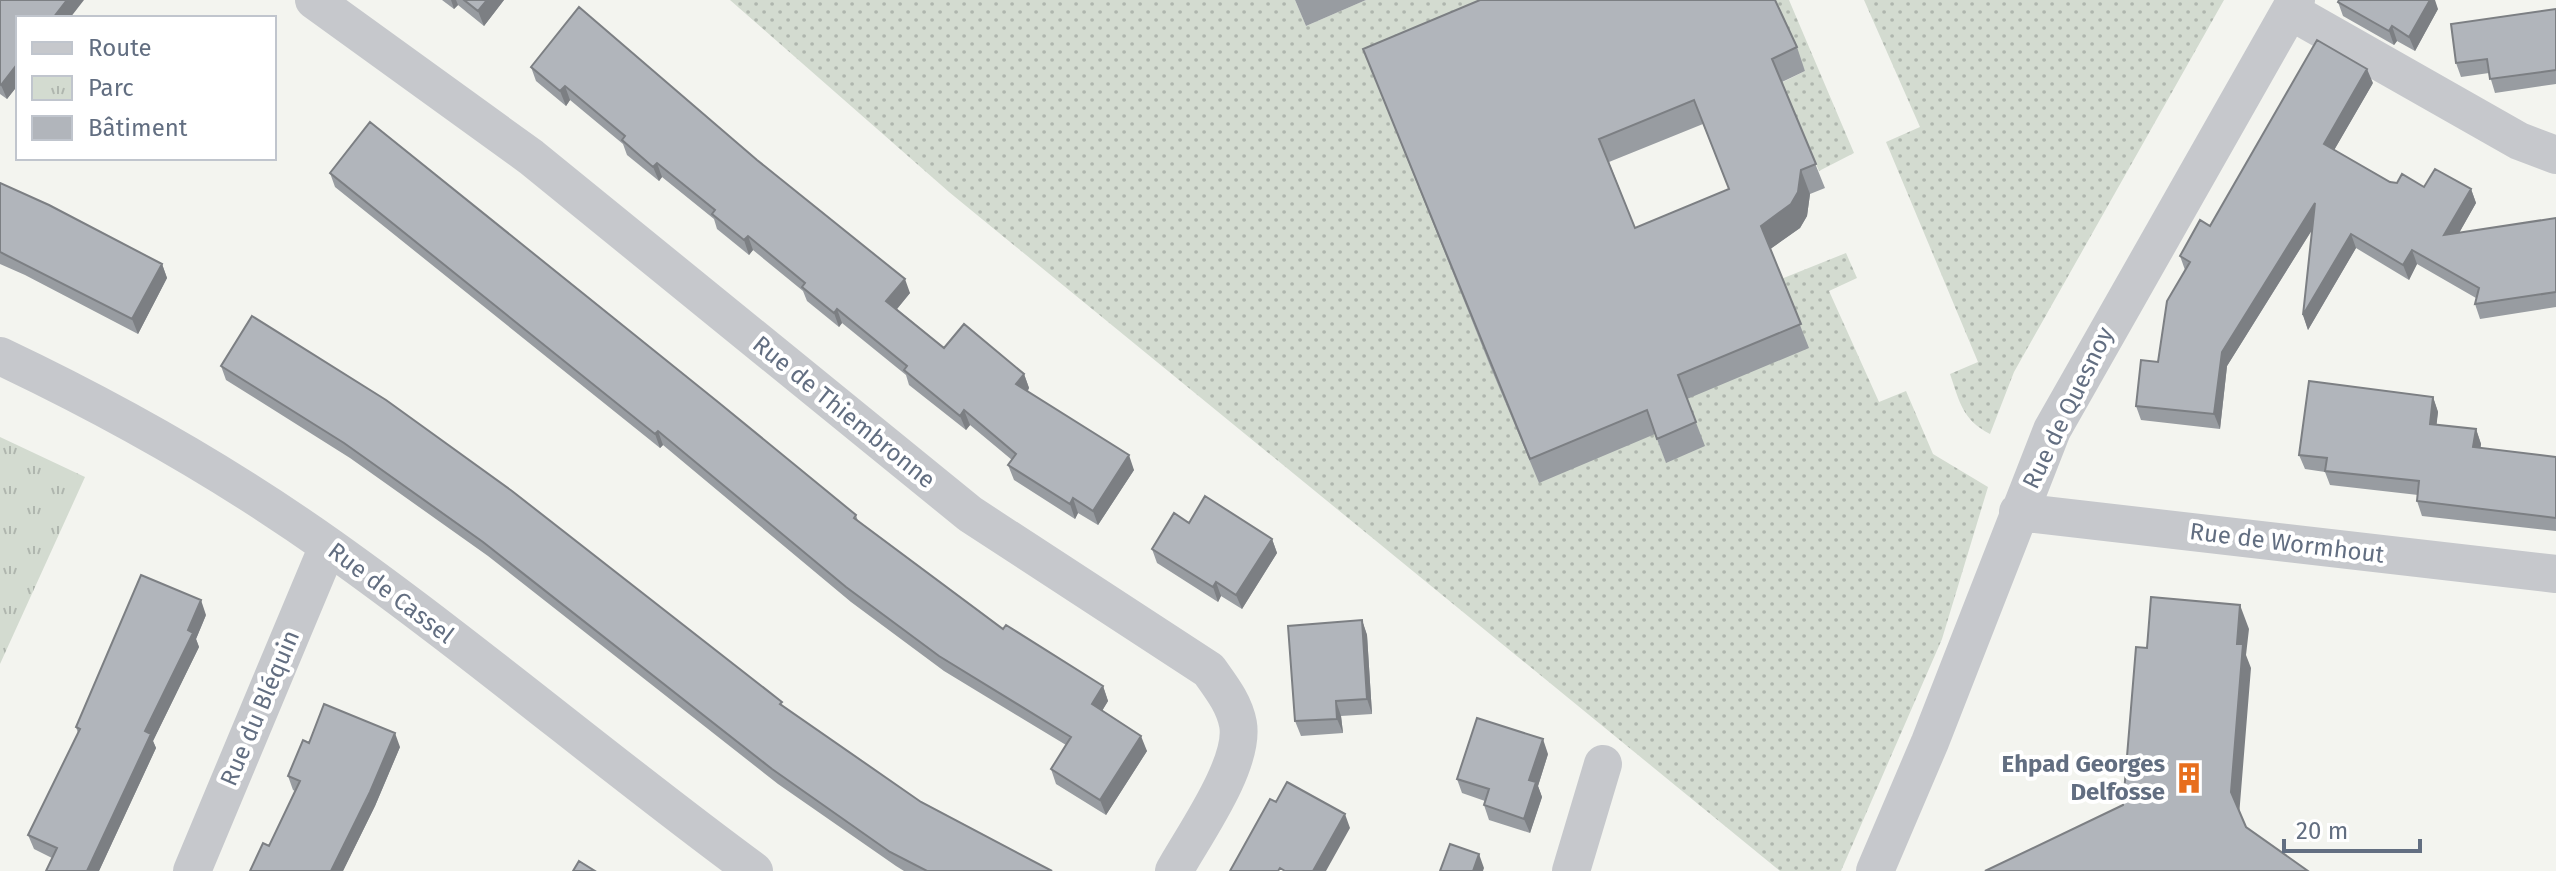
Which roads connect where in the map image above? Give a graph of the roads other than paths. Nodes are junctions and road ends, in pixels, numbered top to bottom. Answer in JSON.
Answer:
{"nodes":[{"id":1,"x":314,"y":0,"type":"edge"},
{"id":2,"x":2293,"y":6,"type":"edge"},
{"id":3,"x":2556,"y":155,"type":"edge"},
{"id":4,"x":0,"y":356,"type":"edge"},
{"id":5,"x":2018,"y":512,"type":"junction"},
{"id":6,"x":328,"y":546,"type":"junction"},
{"id":7,"x":2556,"y":574,"type":"edge"},
{"id":8,"x":1603,"y":764,"type":"dead end"},
{"id":9,"x":192,"y":871,"type":"edge"},
{"id":10,"x":754,"y":871,"type":"edge"},
{"id":11,"x":1174,"y":871,"type":"edge"},
{"id":12,"x":1571,"y":871,"type":"edge"},
{"id":13,"x":1875,"y":871,"type":"edge"}],
"edges":[{"from":1,"to":11,"type":"street","name":"Rue de Thiembronne"},
{"from":2,"to":3,"type":"street","name":"Rue de Quesnoy"},
{"from":2,"to":5,"type":"street","name":"Rue de Quesnoy"},
{"from":4,"to":6,"type":"street","name":"Rue de Cassel"},
{"from":5,"to":7,"type":"street","name":"Rue de Wormhout"},
{"from":5,"to":13,"type":"street","name":"Rue de Quesnoy"},
{"from":6,"to":9,"type":"street","name":"Rue du Bléquin"},
{"from":6,"to":10,"type":"street","name":"Rue de Cassel"},
{"from":8,"to":12,"type":"street"}]}
